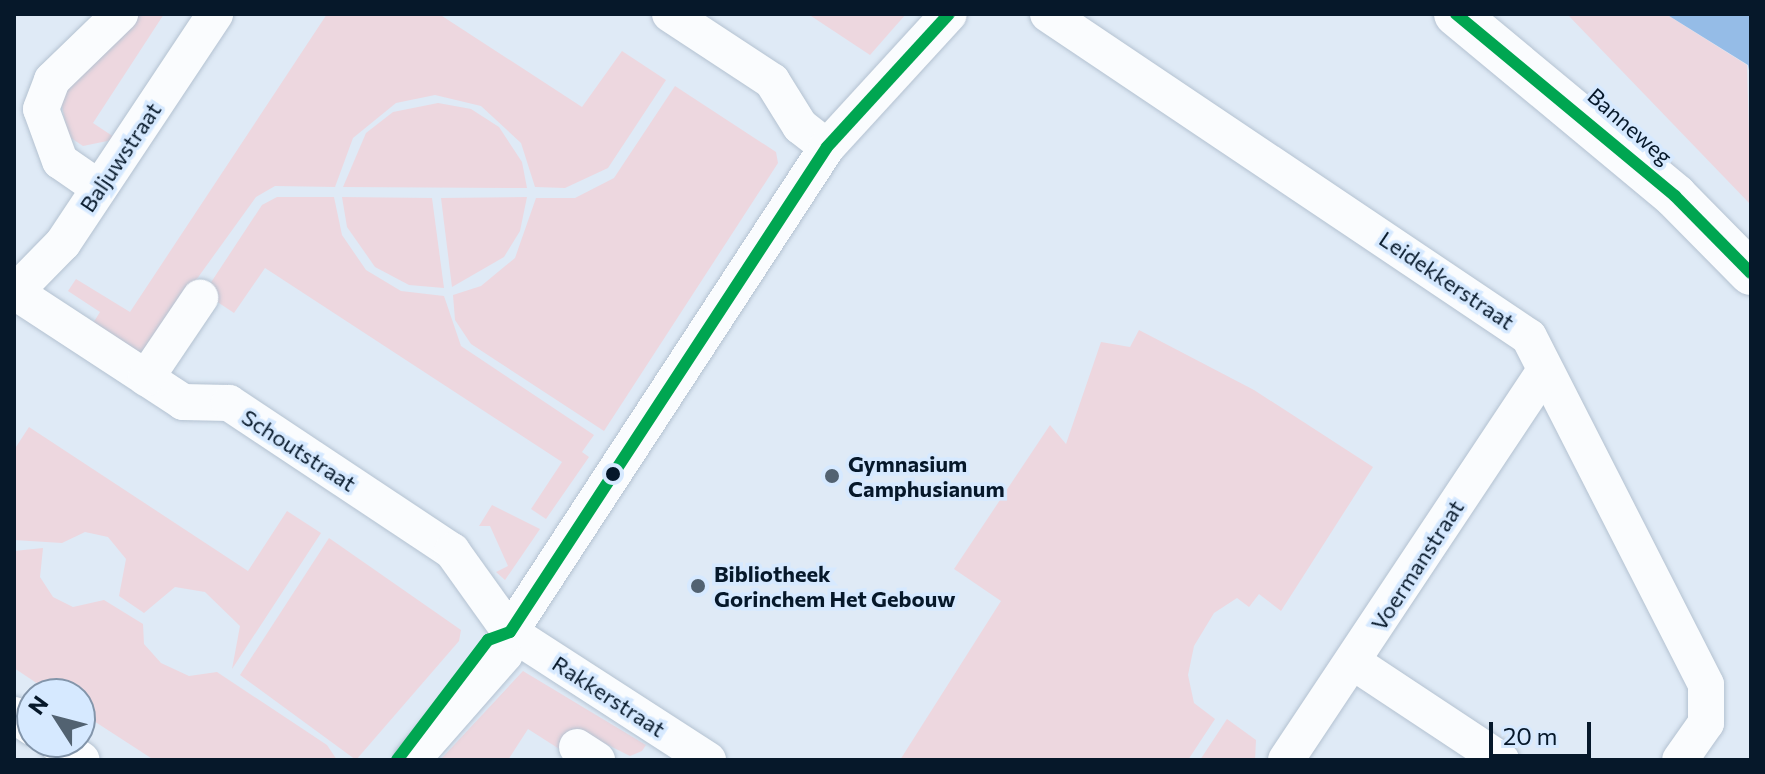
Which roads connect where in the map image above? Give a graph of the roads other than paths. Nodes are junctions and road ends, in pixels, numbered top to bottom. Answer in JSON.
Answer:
{"nodes":[{"id":1,"x":120,"y":14,"type":"edge"},
{"id":2,"x":215,"y":14,"type":"edge"},
{"id":3,"x":670,"y":14,"type":"edge"},
{"id":4,"x":949,"y":14,"type":"edge"},
{"id":5,"x":1048,"y":14,"type":"edge"},
{"id":6,"x":1456,"y":14,"type":"edge"},
{"id":7,"x":1503,"y":14,"type":"edge"},
{"id":8,"x":827,"y":147,"type":"junction"},
{"id":9,"x":99,"y":188,"type":"junction"},
{"id":10,"x":1751,"y":243,"type":"edge"},
{"id":11,"x":1751,"y":273,"type":"edge"},
{"id":12,"x":14,"y":292,"type":"edge"},
{"id":13,"x":200,"y":298,"type":"dead end"},
{"id":14,"x":1545,"y":370,"type":"junction"},
{"id":15,"x":146,"y":378,"type":"junction"},
{"id":16,"x":510,"y":632,"type":"junction"},
{"id":17,"x":1353,"y":662,"type":"junction"},
{"id":18,"x":660,"y":748,"type":"edge"},
{"id":19,"x":397,"y":760,"type":"edge"},
{"id":20,"x":412,"y":760,"type":"edge"},
{"id":21,"x":708,"y":760,"type":"edge"},
{"id":22,"x":1286,"y":760,"type":"edge"},
{"id":23,"x":1501,"y":760,"type":"edge"},
{"id":24,"x":1680,"y":760,"type":"edge"}],
"edges":[{"from":1,"to":9,"type":"street"},
{"from":2,"to":9,"type":"street","name":"Baljuwstraat"},
{"from":3,"to":8,"type":"street"},
{"from":4,"to":8,"type":"street"},
{"from":5,"to":14,"type":"street","name":"Leidekkerstraat"},
{"from":6,"to":11,"type":"main road","name":"Banneweg"},
{"from":7,"to":10,"type":"main road","name":"Banneweg"},
{"from":8,"to":16,"type":"street"},
{"from":9,"to":12,"type":"street","name":"Baljuwstraat"},
{"from":12,"to":15,"type":"street","name":"Schoutstraat"},
{"from":13,"to":15,"type":"street"},
{"from":14,"to":17,"type":"street","name":"Voermanstraat"},
{"from":14,"to":24,"type":"street","name":"Leidekkerstraat"},
{"from":15,"to":16,"type":"street","name":"Schoutstraat"},
{"from":16,"to":18,"type":"street","name":"Rakkerstraat"},
{"from":16,"to":19,"type":"street"},
{"from":16,"to":20,"type":"street"},
{"from":17,"to":22,"type":"street","name":"Voermanstraat"},
{"from":17,"to":23,"type":"street"},
{"from":18,"to":21,"type":"street","name":"Rakkerstraat"}]}
